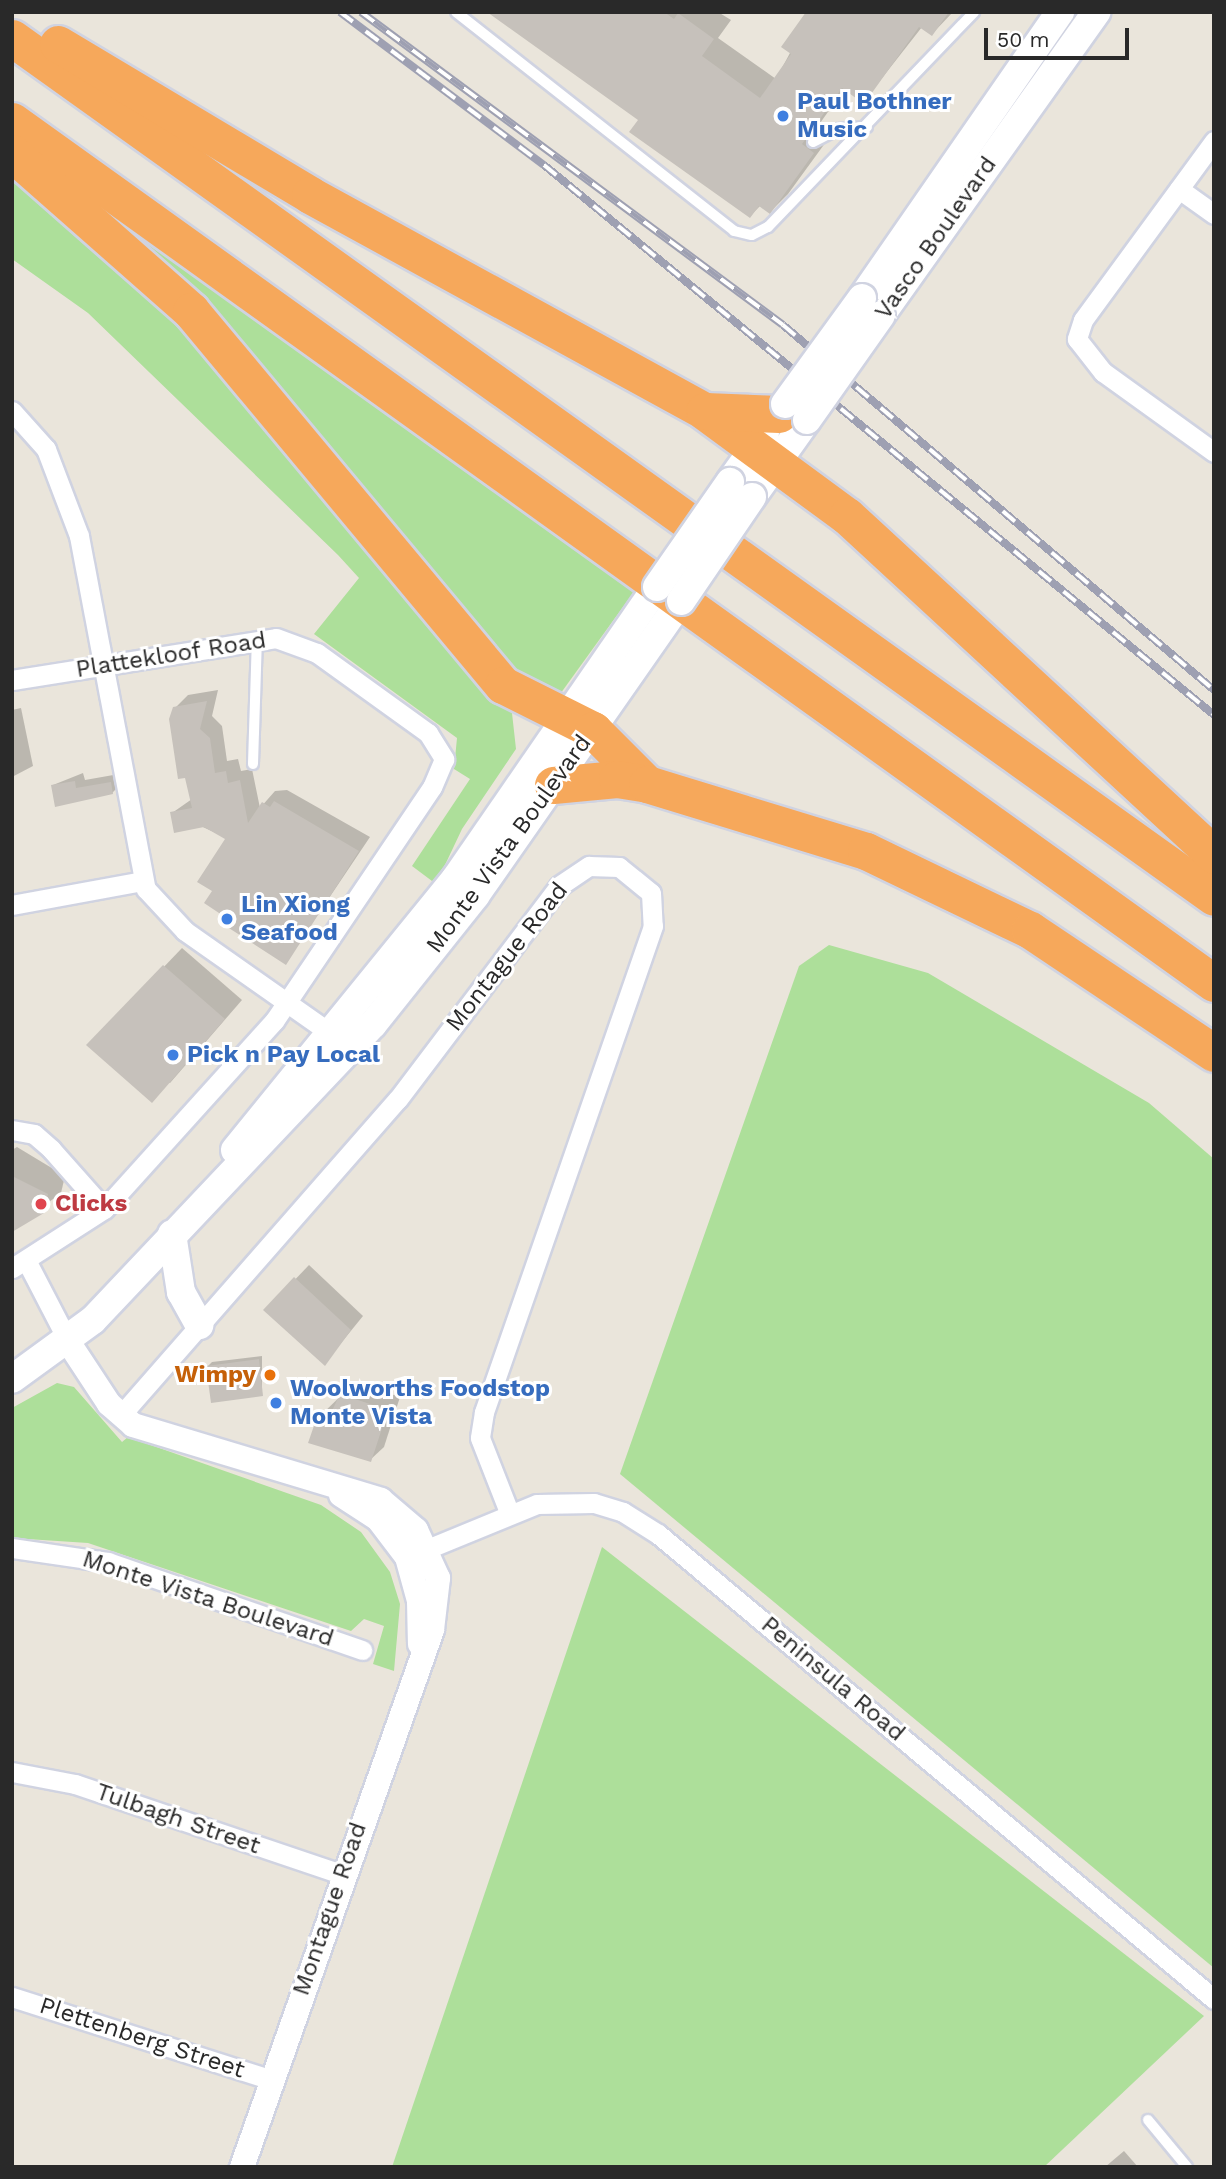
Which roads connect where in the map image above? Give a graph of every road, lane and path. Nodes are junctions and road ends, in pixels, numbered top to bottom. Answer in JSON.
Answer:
{"nodes":[{"id":1,"x":456,"y":12,"type":"edge"},
{"id":2,"x":974,"y":12,"type":"edge"},
{"id":3,"x":1060,"y":12,"type":"edge"},
{"id":4,"x":1096,"y":12,"type":"edge"},
{"id":5,"x":12,"y":16,"type":"edge"},
{"id":6,"x":12,"y":38,"type":"edge"},
{"id":7,"x":12,"y":121,"type":"edge"},
{"id":8,"x":867,"y":127,"type":"junction"},
{"id":9,"x":1214,"y":141,"type":"edge"},
{"id":10,"x":813,"y":142,"type":"dead end"},
{"id":11,"x":12,"y":153,"type":"edge"},
{"id":12,"x":1179,"y":189,"type":"junction"},
{"id":13,"x":1214,"y":214,"type":"edge"},
{"id":14,"x":872,"y":306,"type":"junction"},
{"id":15,"x":704,"y":411,"type":"junction"},
{"id":16,"x":790,"y":413,"type":"junction"},
{"id":17,"x":17,"y":422,"type":"edge"},
{"id":18,"x":1214,"y":452,"type":"edge"},
{"id":19,"x":765,"y":457,"type":"junction"},
{"id":20,"x":741,"y":489,"type":"junction"},
{"id":21,"x":257,"y":638,"type":"junction"},
{"id":22,"x":104,"y":664,"type":"junction"},
{"id":23,"x":12,"y":680,"type":"edge"},
{"id":24,"x":580,"y":722,"type":"junction"},
{"id":25,"x":253,"y":764,"type":"dead end"},
{"id":26,"x":647,"y":784,"type":"junction"},
{"id":27,"x":553,"y":785,"type":"junction"},
{"id":28,"x":1214,"y":855,"type":"edge"},
{"id":29,"x":143,"y":881,"type":"junction"},
{"id":30,"x":1214,"y":897,"type":"edge"},
{"id":31,"x":12,"y":905,"type":"edge"},
{"id":32,"x":1214,"y":982,"type":"edge"},
{"id":33,"x":289,"y":1003,"type":"junction"},
{"id":34,"x":373,"y":1024,"type":"junction"},
{"id":35,"x":330,"y":1033,"type":"junction"},
{"id":36,"x":1214,"y":1053,"type":"edge"},
{"id":37,"x":12,"y":1130,"type":"edge"},
{"id":38,"x":208,"y":1197,"type":"junction"},
{"id":39,"x":104,"y":1209,"type":"junction"},
{"id":40,"x":172,"y":1234,"type":"junction"},
{"id":41,"x":19,"y":1264,"type":"edge"},
{"id":42,"x":200,"y":1325,"type":"junction"},
{"id":43,"x":69,"y":1343,"type":"junction"},
{"id":44,"x":12,"y":1379,"type":"edge"},
{"id":45,"x":121,"y":1415,"type":"junction"},
{"id":46,"x":509,"y":1512,"type":"junction"},
{"id":47,"x":12,"y":1548,"type":"edge"},
{"id":48,"x":418,"y":1553,"type":"junction"},
{"id":49,"x":362,"y":1650,"type":"dead end"},
{"id":50,"x":12,"y":1772,"type":"edge"},
{"id":51,"x":341,"y":1874,"type":"junction"},
{"id":52,"x":12,"y":1997,"type":"edge"},
{"id":53,"x":1214,"y":1998,"type":"edge"},
{"id":54,"x":272,"y":2081,"type":"junction"},
{"id":55,"x":1148,"y":2120,"type":"dead end"},
{"id":56,"x":242,"y":2167,"type":"edge"},
{"id":57,"x":1187,"y":2167,"type":"edge"}],
"edges":[{"from":1,"to":8,"type":"lane"},
{"from":2,"to":8,"type":"lane"},
{"from":3,"to":14,"type":"main road","name":"Vasco Boulevard"},
{"from":4,"to":14,"type":"main road","name":"Vasco Boulevard"},
{"from":5,"to":15,"type":"highway"},
{"from":6,"to":30,"type":"highway"},
{"from":7,"to":32,"type":"highway"},
{"from":8,"to":10,"type":"lane"},
{"from":9,"to":12,"type":"street"},
{"from":11,"to":24,"type":"highway"},
{"from":12,"to":13,"type":"street"},
{"from":12,"to":18,"type":"street"},
{"from":14,"to":16,"type":"main road","name":"Vasco Boulevard","bridge":true},
{"from":15,"to":16,"type":"highway"},
{"from":15,"to":19,"type":"highway"},
{"from":16,"to":19,"type":"main road","name":"Vasco Boulevard"},
{"from":17,"to":22,"type":"street"},
{"from":19,"to":20,"type":"main road","name":"Monte Vista Boulevard"},
{"from":19,"to":28,"type":"highway"},
{"from":20,"to":24,"type":"main road","name":"Monte Vista Boulevard","bridge":true},
{"from":20,"to":24,"type":"main road","name":"Monte Vista Boulevard","bridge":true},
{"from":21,"to":22,"type":"street","name":"Plattekloof Road"},
{"from":21,"to":25,"type":"lane"},
{"from":21,"to":33,"type":"street","name":"Plattekloof Road"},
{"from":22,"to":23,"type":"street","name":"Plattekloof Road"},
{"from":22,"to":29,"type":"street"},
{"from":24,"to":26,"type":"highway"},
{"from":24,"to":27,"type":"main road","name":"Monte Vista Boulevard"},
{"from":24,"to":35,"type":"main road","name":"Monte Vista Boulevard"},
{"from":26,"to":27,"type":"highway"},
{"from":26,"to":36,"type":"highway"},
{"from":27,"to":34,"type":"main road","name":"Monte Vista Boulevard"},
{"from":29,"to":31,"type":"street"},
{"from":29,"to":33,"type":"street"},
{"from":33,"to":35,"type":"street"},
{"from":33,"to":39,"type":"street"},
{"from":34,"to":35,"type":"street"},
{"from":34,"to":38,"type":"main road","name":"Monte Vista Boulevard"},
{"from":35,"to":38,"type":"main road","name":"Monte Vista Boulevard"},
{"from":37,"to":39,"type":"street"},
{"from":38,"to":40,"type":"main road","name":"Monte Vista Boulevard"},
{"from":39,"to":41,"type":"street"},
{"from":40,"to":42,"type":"main road"},
{"from":40,"to":43,"type":"main road","name":"Monte Vista Boulevard"},
{"from":41,"to":43,"type":"street"},
{"from":42,"to":45,"type":"street","name":"Montague Road"},
{"from":42,"to":46,"type":"street","name":"Montague Road"},
{"from":43,"to":44,"type":"main road","name":"Monte Vista Boulevard"},
{"from":43,"to":45,"type":"street"},
{"from":45,"to":48,"type":"street"},
{"from":46,"to":48,"type":"street","name":"Peninsula Road"},
{"from":46,"to":53,"type":"street","name":"Peninsula Road"},
{"from":47,"to":49,"type":"street","name":"Monte Vista Boulevard"},
{"from":48,"to":51,"type":"street","name":"Montague Road"},
{"from":50,"to":51,"type":"street","name":"Tulbagh Street"},
{"from":51,"to":54,"type":"street","name":"Montague Road"},
{"from":52,"to":54,"type":"street","name":"Plettenberg Street"},
{"from":54,"to":56,"type":"street","name":"Montague Road"},
{"from":55,"to":57,"type":"lane"}]}
